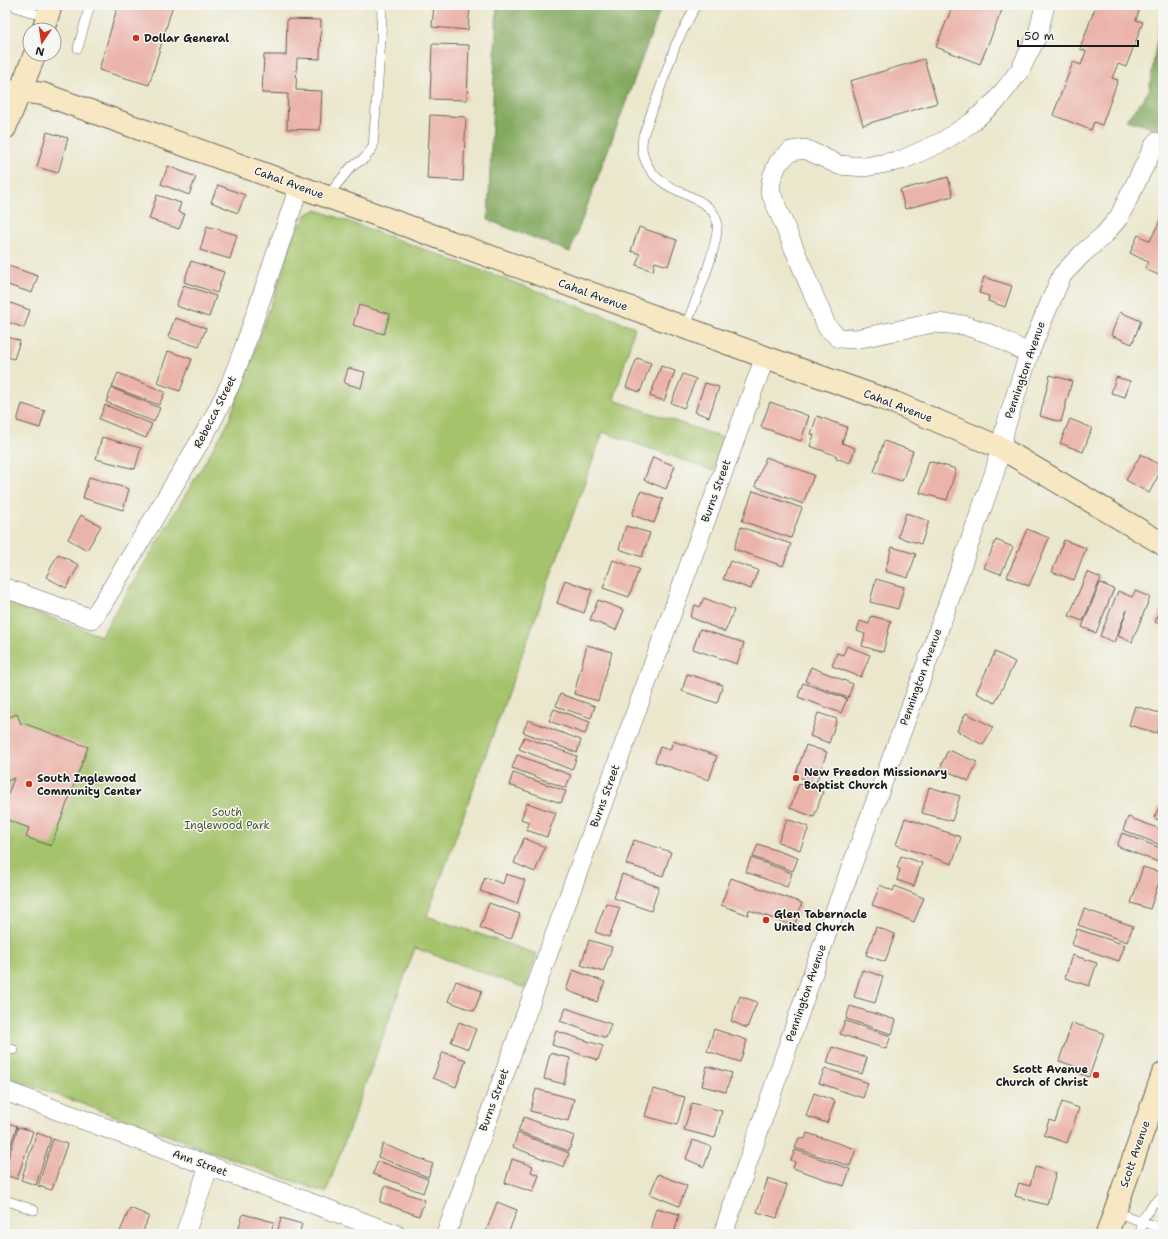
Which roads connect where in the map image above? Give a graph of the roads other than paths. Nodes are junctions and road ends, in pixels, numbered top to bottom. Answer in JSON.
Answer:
{"nodes":[{"id":1,"x":16,"y":5,"type":"edge"},
{"id":2,"x":90,"y":5,"type":"edge"},
{"id":3,"x":382,"y":5,"type":"edge"},
{"id":4,"x":696,"y":5,"type":"edge"},
{"id":5,"x":1045,"y":5,"type":"edge"},
{"id":6,"x":47,"y":18,"type":"edge"},
{"id":7,"x":78,"y":48,"type":"dead end"},
{"id":8,"x":30,"y":62,"type":"edge"},
{"id":9,"x":12,"y":91,"type":"edge"},
{"id":10,"x":5,"y":128,"type":"edge"},
{"id":11,"x":1156,"y":142,"type":"dead end"},
{"id":12,"x":299,"y":187,"type":"junction"},
{"id":13,"x":328,"y":197,"type":"junction"},
{"id":14,"x":685,"y":328,"type":"junction"},
{"id":15,"x":1029,"y":354,"type":"junction"},
{"id":16,"x":765,"y":357,"type":"junction"},
{"id":17,"x":1001,"y":448,"type":"junction"},
{"id":18,"x":1163,"y":544,"type":"edge"},
{"id":19,"x":5,"y":588,"type":"edge"},
{"id":20,"x":1163,"y":1074,"type":"edge"},
{"id":21,"x":5,"y":1091,"type":"edge"},
{"id":22,"x":209,"y":1166,"type":"junction"},
{"id":23,"x":1163,"y":1196,"type":"edge"},
{"id":24,"x":5,"y":1200,"type":"edge"},
{"id":25,"x":34,"y":1210,"type":"dead end"},
{"id":26,"x":1115,"y":1212,"type":"junction"},
{"id":27,"x":1141,"y":1221,"type":"junction"},
{"id":28,"x":1163,"y":1229,"type":"edge"},
{"id":29,"x":185,"y":1234,"type":"edge"},
{"id":30,"x":395,"y":1234,"type":"edge"},
{"id":31,"x":446,"y":1234,"type":"edge"},
{"id":32,"x":723,"y":1234,"type":"edge"},
{"id":33,"x":1107,"y":1234,"type":"edge"},
{"id":34,"x":1142,"y":1234,"type":"edge"}],
"edges":[{"from":1,"to":6,"type":"lane"},
{"from":2,"to":7,"type":"lane"},
{"from":3,"to":13,"type":"lane"},
{"from":4,"to":14,"type":"lane"},
{"from":5,"to":15,"type":"street"},
{"from":8,"to":9,"type":"street"},
{"from":9,"to":10,"type":"street"},
{"from":9,"to":12,"type":"street","name":"Cahal Avenue"},
{"from":11,"to":15,"type":"street","name":"Pennington Avenue"},
{"from":12,"to":13,"type":"street","name":"Cahal Avenue"},
{"from":12,"to":19,"type":"street","name":"Rebecca Street"},
{"from":13,"to":14,"type":"street","name":"Cahal Avenue"},
{"from":14,"to":16,"type":"street","name":"Cahal Avenue"},
{"from":15,"to":17,"type":"street","name":"Pennington Avenue"},
{"from":16,"to":17,"type":"street","name":"Cahal Avenue"},
{"from":16,"to":31,"type":"street","name":"Burns Street"},
{"from":17,"to":18,"type":"street","name":"Cahal Avenue"},
{"from":17,"to":32,"type":"street","name":"Pennington Avenue"},
{"from":20,"to":26,"type":"street","name":"Scott Avenue"},
{"from":21,"to":22,"type":"street","name":"Ann Street"},
{"from":22,"to":29,"type":"street"},
{"from":22,"to":30,"type":"street","name":"Ann Street"},
{"from":23,"to":27,"type":"lane"},
{"from":24,"to":25,"type":"lane"},
{"from":26,"to":27,"type":"lane"},
{"from":26,"to":33,"type":"street","name":"Scott Avenue"},
{"from":27,"to":28,"type":"lane"},
{"from":27,"to":34,"type":"lane"}]}
